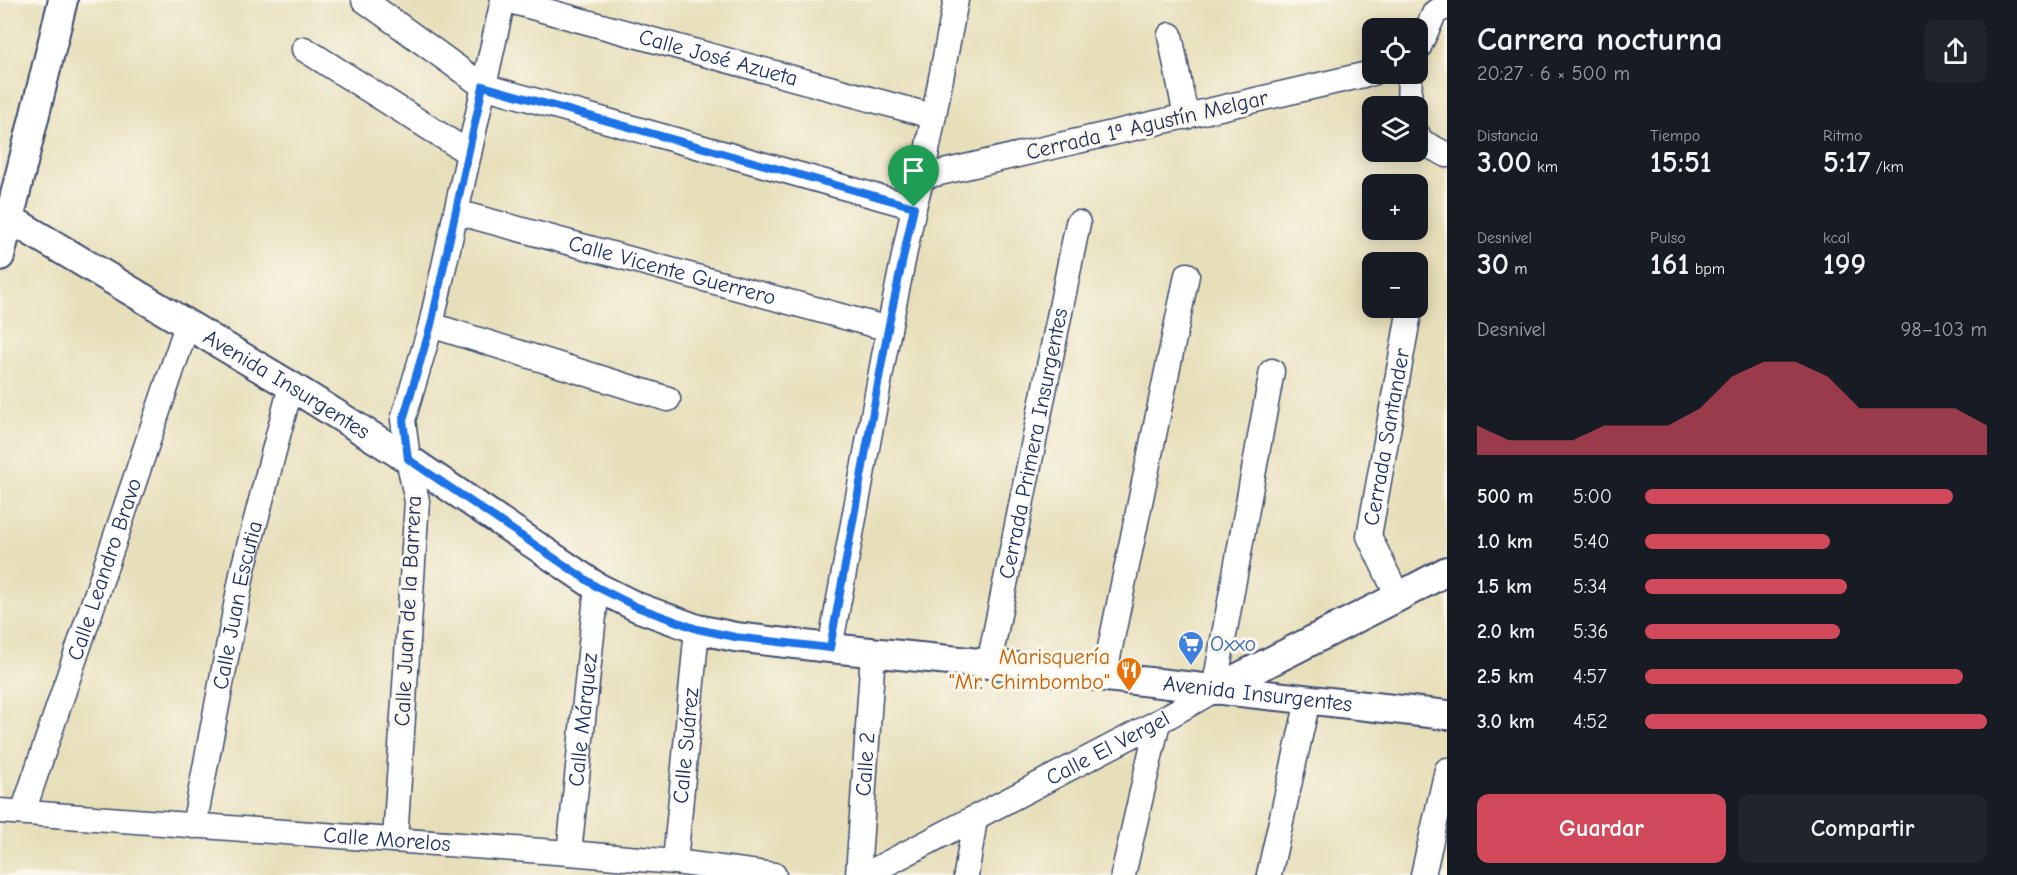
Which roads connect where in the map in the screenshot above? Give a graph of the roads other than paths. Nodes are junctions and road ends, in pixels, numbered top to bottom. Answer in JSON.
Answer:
{"nodes":[{"id":1,"x":63,"y":0,"type":"edge"},
{"id":2,"x":364,"y":0,"type":"edge"},
{"id":3,"x":505,"y":0,"type":"edge"},
{"id":4,"x":956,"y":0,"type":"edge"},
{"id":5,"x":1447,"y":7,"type":"edge"},
{"id":6,"x":1428,"y":27,"type":"edge"},
{"id":7,"x":1170,"y":35,"type":"dead end"},
{"id":8,"x":304,"y":49,"type":"dead end"},
{"id":9,"x":1362,"y":75,"type":"edge"},
{"id":10,"x":483,"y":86,"type":"junction"},
{"id":11,"x":932,"y":116,"type":"junction"},
{"id":12,"x":1186,"y":117,"type":"junction"},
{"id":13,"x":1428,"y":145,"type":"edge"},
{"id":14,"x":469,"y":153,"type":"junction"},
{"id":15,"x":1447,"y":155,"type":"edge"},
{"id":16,"x":922,"y":177,"type":"junction"},
{"id":17,"x":914,"y":207,"type":"junction"},
{"id":18,"x":456,"y":212,"type":"junction"},
{"id":19,"x":5,"y":216,"type":"edge"},
{"id":20,"x":1078,"y":223,"type":"dead end"},
{"id":21,"x":0,"y":256,"type":"edge"},
{"id":22,"x":1187,"y":275,"type":"dead end"},
{"id":23,"x":1408,"y":318,"type":"edge"},
{"id":24,"x":187,"y":325,"type":"junction"},
{"id":25,"x":431,"y":325,"type":"junction"},
{"id":26,"x":888,"y":329,"type":"junction"},
{"id":27,"x":1272,"y":371,"type":"dead end"},
{"id":28,"x":291,"y":386,"type":"junction"},
{"id":29,"x":668,"y":399,"type":"dead end"},
{"id":30,"x":408,"y":459,"type":"junction"},
{"id":31,"x":1447,"y":571,"type":"edge"},
{"id":32,"x":597,"y":587,"type":"junction"},
{"id":33,"x":1398,"y":597,"type":"junction"},
{"id":34,"x":697,"y":629,"type":"junction"},
{"id":35,"x":830,"y":648,"type":"junction"},
{"id":36,"x":873,"y":653,"type":"junction"},
{"id":37,"x":989,"y":664,"type":"junction"},
{"id":38,"x":1104,"y":677,"type":"junction"},
{"id":39,"x":1214,"y":690,"type":"junction"},
{"id":40,"x":1308,"y":699,"type":"junction"},
{"id":41,"x":1447,"y":715,"type":"edge"},
{"id":42,"x":1158,"y":722,"type":"junction"},
{"id":43,"x":1447,"y":770,"type":"edge"},
{"id":44,"x":11,"y":811,"type":"edge"},
{"id":45,"x":975,"y":819,"type":"junction"},
{"id":46,"x":194,"y":826,"type":"junction"},
{"id":47,"x":395,"y":840,"type":"junction"},
{"id":48,"x":569,"y":853,"type":"junction"},
{"id":49,"x":675,"y":862,"type":"junction"},
{"id":50,"x":774,"y":875,"type":"edge"},
{"id":51,"x":858,"y":875,"type":"edge"},
{"id":52,"x":865,"y":875,"type":"edge"},
{"id":53,"x":966,"y":875,"type":"edge"},
{"id":54,"x":1123,"y":875,"type":"edge"},
{"id":55,"x":1269,"y":875,"type":"edge"},
{"id":56,"x":1423,"y":875,"type":"edge"}],
"edges":[{"from":1,"to":19,"type":"street"},
{"from":2,"to":10,"type":"street"},
{"from":3,"to":10,"type":"street","name":"Calle Juan de la Barrera"},
{"from":3,"to":11,"type":"street","name":"Calle José Azueta"},
{"from":4,"to":11,"type":"street"},
{"from":5,"to":6,"type":"street"},
{"from":7,"to":12,"type":"street"},
{"from":8,"to":14,"type":"street"},
{"from":9,"to":12,"type":"street","name":"Cerrada 1ª Agustín Melgar"},
{"from":10,"to":14,"type":"street","name":"Calle Juan de la Barrera"},
{"from":10,"to":17,"type":"street"},
{"from":11,"to":16,"type":"street"},
{"from":12,"to":16,"type":"street","name":"Cerrada 1ª Agustín Melgar"},
{"from":13,"to":15,"type":"street"},
{"from":14,"to":18,"type":"street","name":"Calle Juan de la Barrera"},
{"from":16,"to":17,"type":"street"},
{"from":17,"to":26,"type":"street"},
{"from":18,"to":25,"type":"street","name":"Calle Juan de la Barrera"},
{"from":18,"to":26,"type":"street","name":"Calle Vicente Guerrero"},
{"from":19,"to":21,"type":"street"},
{"from":19,"to":24,"type":"street","name":"Avenida Insurgentes"},
{"from":20,"to":37,"type":"street","name":"Cerrada Primera Insurgentes"},
{"from":22,"to":38,"type":"street"},
{"from":23,"to":33,"type":"street","name":"Cerrada Santander"},
{"from":24,"to":28,"type":"street","name":"Avenida Insurgentes"},
{"from":24,"to":44,"type":"street","name":"Calle Leandro Bravo"},
{"from":25,"to":29,"type":"street"},
{"from":25,"to":30,"type":"street","name":"Calle Juan de la Barrera"},
{"from":26,"to":35,"type":"street"},
{"from":27,"to":39,"type":"street"},
{"from":28,"to":30,"type":"street","name":"Avenida Insurgentes"},
{"from":28,"to":46,"type":"street","name":"Calle Juan Escutia"},
{"from":30,"to":32,"type":"street","name":"Avenida Insurgentes"},
{"from":30,"to":47,"type":"street","name":"Calle Juan de la Barrera"},
{"from":31,"to":33,"type":"street","name":"Calle El Vergel"},
{"from":32,"to":34,"type":"street","name":"Avenida Insurgentes"},
{"from":32,"to":48,"type":"street","name":"Calle Márquez"},
{"from":33,"to":39,"type":"street","name":"Calle El Vergel"},
{"from":34,"to":35,"type":"street","name":"Avenida Insurgentes"},
{"from":34,"to":49,"type":"street","name":"Calle Suárez"},
{"from":35,"to":36,"type":"street","name":"Avenida Insurgentes"},
{"from":36,"to":37,"type":"street","name":"Avenida Insurgentes"},
{"from":36,"to":51,"type":"street","name":"Calle 2"},
{"from":37,"to":38,"type":"street","name":"Avenida Insurgentes"},
{"from":38,"to":39,"type":"street","name":"Avenida Insurgentes"},
{"from":39,"to":40,"type":"street","name":"Avenida Insurgentes"},
{"from":39,"to":42,"type":"street","name":"Calle El Vergel"},
{"from":40,"to":41,"type":"street","name":"Avenida Insurgentes"},
{"from":40,"to":55,"type":"street"},
{"from":42,"to":45,"type":"street","name":"Calle El Vergel"},
{"from":42,"to":54,"type":"street"},
{"from":43,"to":56,"type":"street"},
{"from":44,"to":46,"type":"street","name":"Calle Morelos"},
{"from":45,"to":52,"type":"street","name":"Calle El Vergel"},
{"from":45,"to":53,"type":"street"},
{"from":46,"to":47,"type":"street","name":"Calle Morelos"},
{"from":47,"to":48,"type":"street","name":"Calle Morelos"},
{"from":48,"to":49,"type":"street","name":"Calle Morelos"},
{"from":49,"to":50,"type":"street","name":"Calle Morelos"}]}
